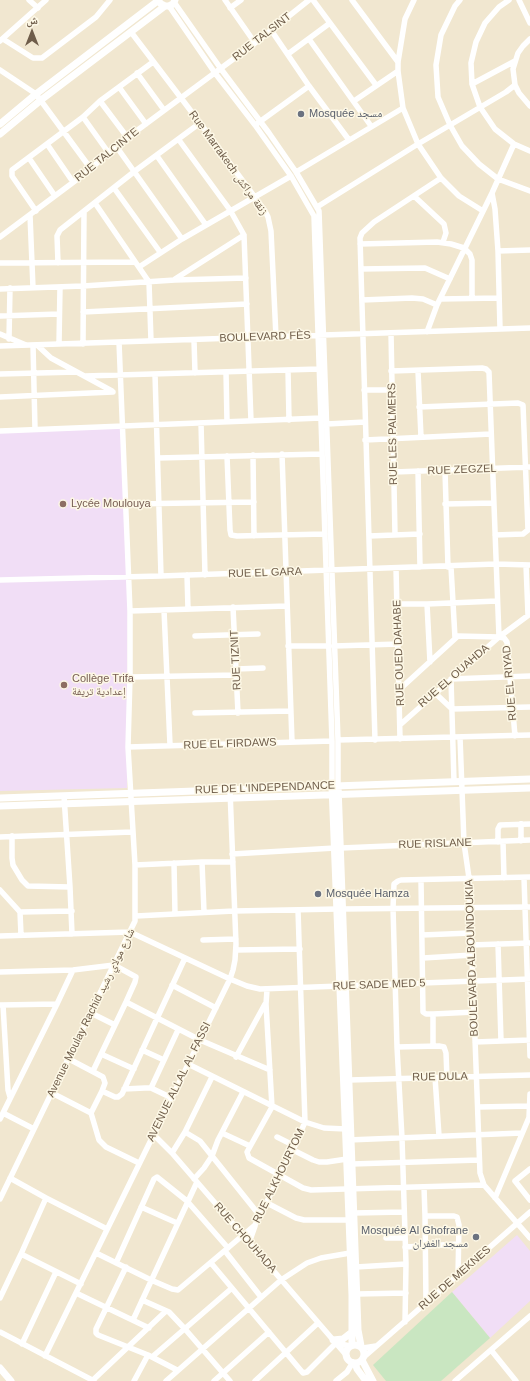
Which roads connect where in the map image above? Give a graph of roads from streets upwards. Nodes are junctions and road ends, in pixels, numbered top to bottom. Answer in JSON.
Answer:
{"nodes":[{"id":1,"x":29,"y":0,"type":"edge"},
{"id":2,"x":46,"y":0,"type":"edge"},
{"id":3,"x":110,"y":0,"type":"edge"},
{"id":4,"x":160,"y":0,"type":"edge"},
{"id":5,"x":225,"y":0,"type":"edge"},
{"id":6,"x":240,"y":0,"type":"edge"},
{"id":7,"x":309,"y":0,"type":"edge"},
{"id":8,"x":313,"y":0,"type":"edge"},
{"id":9,"x":352,"y":0,"type":"edge"},
{"id":10,"x":414,"y":0,"type":"edge"},
{"id":11,"x":460,"y":0,"type":"edge"},
{"id":12,"x":509,"y":0,"type":"edge"},
{"id":13,"x":519,"y":0,"type":"edge"},
{"id":14,"x":171,"y":4,"type":"edge"},
{"id":15,"x":38,"y":8,"type":"junction"},
{"id":16,"x":230,"y":8,"type":"junction"},
{"id":17,"x":330,"y":23,"type":"junction"},
{"id":18,"x":530,"y":23,"type":"edge"},
{"id":19,"x":271,"y":30,"type":"junction"},
{"id":20,"x":131,"y":32,"type":"junction"},
{"id":21,"x":309,"y":39,"type":"junction"},
{"id":22,"x":530,"y":39,"type":"edge"},
{"id":23,"x":1,"y":40,"type":"edge"},
{"id":24,"x":255,"y":43,"type":"junction"},
{"id":25,"x":288,"y":54,"type":"junction"},
{"id":26,"x":515,"y":61,"type":"junction"},
{"id":27,"x":153,"y":62,"type":"junction"},
{"id":28,"x":398,"y":62,"type":"junction"},
{"id":29,"x":221,"y":69,"type":"junction"},
{"id":30,"x":0,"y":70,"type":"edge"},
{"id":31,"x":398,"y":71,"type":"junction"},
{"id":32,"x":137,"y":73,"type":"junction"},
{"id":33,"x":215,"y":73,"type":"junction"},
{"id":34,"x":472,"y":84,"type":"junction"},
{"id":35,"x":515,"y":84,"type":"junction"},
{"id":36,"x":376,"y":85,"type":"junction"},
{"id":37,"x":309,"y":86,"type":"junction"},
{"id":38,"x":119,"y":87,"type":"junction"},
{"id":39,"x":36,"y":94,"type":"junction"},
{"id":40,"x":181,"y":98,"type":"junction"},
{"id":41,"x":42,"y":100,"type":"junction"},
{"id":42,"x":100,"y":101,"type":"junction"},
{"id":43,"x":354,"y":101,"type":"junction"},
{"id":44,"x":530,"y":106,"type":"edge"},
{"id":45,"x":480,"y":107,"type":"junction"},
{"id":46,"x":403,"y":108,"type":"junction"},
{"id":47,"x":164,"y":110,"type":"junction"},
{"id":48,"x":83,"y":117,"type":"junction"},
{"id":49,"x":260,"y":121,"type":"junction"},
{"id":50,"x":200,"y":123,"type":"junction"},
{"id":51,"x":146,"y":124,"type":"junction"},
{"id":52,"x":255,"y":125,"type":"junction"},
{"id":53,"x":450,"y":125,"type":"junction"},
{"id":54,"x":371,"y":126,"type":"junction"},
{"id":55,"x":1,"y":128,"type":"edge"},
{"id":56,"x":64,"y":131,"type":"junction"},
{"id":57,"x":127,"y":137,"type":"junction"},
{"id":58,"x":179,"y":140,"type":"junction"},
{"id":59,"x":349,"y":140,"type":"junction"},
{"id":60,"x":46,"y":144,"type":"junction"},
{"id":61,"x":418,"y":144,"type":"junction"},
{"id":62,"x":514,"y":144,"type":"junction"},
{"id":63,"x":116,"y":146,"type":"junction"},
{"id":64,"x":530,"y":151,"type":"edge"},
{"id":65,"x":108,"y":152,"type":"junction"},
{"id":66,"x":157,"y":156,"type":"junction"},
{"id":67,"x":29,"y":158,"type":"junction"},
{"id":68,"x":91,"y":169,"type":"junction"},
{"id":69,"x":135,"y":171,"type":"junction"},
{"id":70,"x":293,"y":174,"type":"junction"},
{"id":71,"x":441,"y":178,"type":"junction"},
{"id":72,"x":498,"y":179,"type":"junction"},
{"id":73,"x":73,"y":182,"type":"junction"},
{"id":74,"x":114,"y":188,"type":"junction"},
{"id":75,"x":530,"y":191,"type":"edge"},
{"id":76,"x":492,"y":193,"type":"junction"},
{"id":77,"x":55,"y":196,"type":"junction"},
{"id":78,"x":254,"y":196,"type":"junction"},
{"id":79,"x":414,"y":196,"type":"junction"},
{"id":80,"x":95,"y":203,"type":"junction"},
{"id":81,"x":317,"y":207,"type":"junction"},
{"id":82,"x":230,"y":210,"type":"junction"},
{"id":83,"x":36,"y":211,"type":"junction"},
{"id":84,"x":482,"y":211,"type":"junction"},
{"id":85,"x":84,"y":213,"type":"junction"},
{"id":86,"x":30,"y":215,"type":"junction"},
{"id":87,"x":206,"y":225,"type":"junction"},
{"id":88,"x":244,"y":235,"type":"junction"},
{"id":89,"x":0,"y":237,"type":"edge"},
{"id":90,"x":182,"y":239,"type":"junction"},
{"id":91,"x":443,"y":242,"type":"junction"},
{"id":92,"x":360,"y":244,"type":"junction"},
{"id":93,"x":464,"y":248,"type":"junction"},
{"id":94,"x":530,"y":250,"type":"edge"},
{"id":95,"x":498,"y":251,"type":"junction"},
{"id":96,"x":160,"y":252,"type":"junction"},
{"id":97,"x":135,"y":262,"type":"junction"},
{"id":98,"x":0,"y":263,"type":"edge"},
{"id":99,"x":32,"y":263,"type":"junction"},
{"id":100,"x":58,"y":263,"type":"junction"},
{"id":101,"x":83,"y":263,"type":"junction"},
{"id":102,"x":139,"y":267,"type":"junction"},
{"id":103,"x":361,"y":269,"type":"junction"},
{"id":104,"x":246,"y":278,"type":"junction"},
{"id":105,"x":450,"y":279,"type":"junction"},
{"id":106,"x":175,"y":280,"type":"junction"},
{"id":107,"x":148,"y":282,"type":"junction"},
{"id":108,"x":83,"y":286,"type":"junction"},
{"id":109,"x":60,"y":287,"type":"junction"},
{"id":110,"x":10,"y":288,"type":"junction"},
{"id":111,"x":32,"y":288,"type":"junction"},
{"id":112,"x":0,"y":289,"type":"edge"},
{"id":113,"x":472,"y":298,"type":"junction"},
{"id":114,"x":499,"y":298,"type":"junction"},
{"id":115,"x":362,"y":300,"type":"junction"},
{"id":116,"x":439,"y":302,"type":"junction"},
{"id":117,"x":247,"y":304,"type":"junction"},
{"id":118,"x":150,"y":308,"type":"junction"},
{"id":119,"x":83,"y":312,"type":"junction"},
{"id":120,"x":60,"y":314,"type":"junction"},
{"id":121,"x":0,"y":316,"type":"edge"},
{"id":122,"x":10,"y":316,"type":"junction"},
{"id":123,"x":530,"y":328,"type":"edge"},
{"id":124,"x":500,"y":329,"type":"junction"},
{"id":125,"x":427,"y":332,"type":"junction"},
{"id":126,"x":391,"y":333,"type":"junction"},
{"id":127,"x":0,"y":334,"type":"edge"},
{"id":128,"x":363,"y":334,"type":"junction"},
{"id":129,"x":320,"y":335,"type":"junction"},
{"id":130,"x":276,"y":337,"type":"junction"},
{"id":131,"x":248,"y":338,"type":"junction"},
{"id":132,"x":9,"y":339,"type":"junction"},
{"id":133,"x":194,"y":340,"type":"junction"},
{"id":134,"x":152,"y":341,"type":"junction"},
{"id":135,"x":119,"y":342,"type":"junction"},
{"id":136,"x":59,"y":344,"type":"junction"},
{"id":137,"x":83,"y":344,"type":"junction"},
{"id":138,"x":32,"y":345,"type":"junction"},
{"id":139,"x":0,"y":346,"type":"edge"},
{"id":140,"x":319,"y":369,"type":"junction"},
{"id":141,"x":288,"y":370,"type":"junction"},
{"id":142,"x":249,"y":371,"type":"junction"},
{"id":143,"x":418,"y":371,"type":"junction"},
{"id":144,"x":77,"y":372,"type":"junction"},
{"id":145,"x":226,"y":372,"type":"junction"},
{"id":146,"x":391,"y":372,"type":"junction"},
{"id":147,"x":34,"y":373,"type":"junction"},
{"id":148,"x":195,"y":373,"type":"junction"},
{"id":149,"x":0,"y":374,"type":"edge"},
{"id":150,"x":155,"y":374,"type":"junction"},
{"id":151,"x":121,"y":375,"type":"junction"},
{"id":152,"x":85,"y":376,"type":"junction"},
{"id":153,"x":364,"y":390,"type":"junction"},
{"id":154,"x":391,"y":390,"type":"junction"},
{"id":155,"x":113,"y":392,"type":"junction"},
{"id":156,"x":34,"y":396,"type":"junction"},
{"id":157,"x":121,"y":396,"type":"junction"},
{"id":158,"x":0,"y":397,"type":"edge"},
{"id":159,"x":490,"y":405,"type":"junction"},
{"id":160,"x":419,"y":407,"type":"junction"},
{"id":161,"x":321,"y":418,"type":"junction"},
{"id":162,"x":289,"y":420,"type":"junction"},
{"id":163,"x":251,"y":421,"type":"junction"},
{"id":164,"x":227,"y":422,"type":"junction"},
{"id":165,"x":365,"y":422,"type":"junction"},
{"id":166,"x":201,"y":423,"type":"junction"},
{"id":167,"x":327,"y":424,"type":"junction"},
{"id":168,"x":156,"y":425,"type":"junction"},
{"id":169,"x":122,"y":426,"type":"junction"},
{"id":170,"x":35,"y":429,"type":"junction"},
{"id":171,"x":0,"y":431,"type":"edge"},
{"id":172,"x":491,"y":434,"type":"junction"},
{"id":173,"x":421,"y":437,"type":"junction"},
{"id":174,"x":392,"y":439,"type":"junction"},
{"id":175,"x":365,"y":440,"type":"junction"},
{"id":176,"x":282,"y":454,"type":"junction"},
{"id":177,"x":322,"y":454,"type":"junction"},
{"id":178,"x":253,"y":455,"type":"junction"},
{"id":179,"x":227,"y":456,"type":"junction"},
{"id":180,"x":158,"y":458,"type":"junction"},
{"id":181,"x":201,"y":458,"type":"junction"},
{"id":182,"x":528,"y":467,"type":"edge"},
{"id":183,"x":492,"y":468,"type":"junction"},
{"id":184,"x":418,"y":471,"type":"junction"},
{"id":185,"x":445,"y":471,"type":"junction"},
{"id":186,"x":394,"y":472,"type":"junction"},
{"id":187,"x":229,"y":502,"type":"junction"},
{"id":188,"x":254,"y":502,"type":"junction"},
{"id":189,"x":202,"y":503,"type":"junction"},
{"id":190,"x":494,"y":503,"type":"junction"},
{"id":191,"x":126,"y":504,"type":"junction"},
{"id":192,"x":159,"y":504,"type":"junction"},
{"id":193,"x":445,"y":504,"type":"junction"},
{"id":194,"x":285,"y":534,"type":"junction"},
{"id":195,"x":325,"y":534,"type":"junction"},
{"id":196,"x":420,"y":534,"type":"junction"},
{"id":197,"x":394,"y":535,"type":"junction"},
{"id":198,"x":495,"y":535,"type":"junction"},
{"id":199,"x":254,"y":536,"type":"junction"},
{"id":200,"x":369,"y":536,"type":"junction"},
{"id":201,"x":496,"y":564,"type":"junction"},
{"id":202,"x":528,"y":565,"type":"edge"},
{"id":203,"x":420,"y":567,"type":"junction"},
{"id":204,"x":450,"y":567,"type":"junction"},
{"id":205,"x":396,"y":568,"type":"junction"},
{"id":206,"x":370,"y":569,"type":"junction"},
{"id":207,"x":329,"y":571,"type":"junction"},
{"id":208,"x":285,"y":572,"type":"junction"},
{"id":209,"x":205,"y":575,"type":"junction"},
{"id":210,"x":161,"y":576,"type":"junction"},
{"id":211,"x":187,"y":576,"type":"junction"},
{"id":212,"x":127,"y":577,"type":"junction"},
{"id":213,"x":0,"y":580,"type":"edge"},
{"id":214,"x":497,"y":601,"type":"junction"},
{"id":215,"x":454,"y":603,"type":"junction"},
{"id":216,"x":398,"y":604,"type":"junction"},
{"id":217,"x":427,"y":604,"type":"junction"},
{"id":218,"x":287,"y":606,"type":"junction"},
{"id":219,"x":233,"y":607,"type":"junction"},
{"id":220,"x":188,"y":609,"type":"junction"},
{"id":221,"x":164,"y":610,"type":"junction"},
{"id":222,"x":130,"y":611,"type":"junction"},
{"id":223,"x":529,"y":615,"type":"edge"},
{"id":224,"x":235,"y":634,"type":"junction"},
{"id":225,"x":258,"y":634,"type":"dead end"},
{"id":226,"x":195,"y":636,"type":"dead end"},
{"id":227,"x":499,"y":637,"type":"junction"},
{"id":228,"x":455,"y":638,"type":"junction"},
{"id":229,"x":399,"y":644,"type":"junction"},
{"id":230,"x":372,"y":645,"type":"junction"},
{"id":231,"x":288,"y":646,"type":"junction"},
{"id":232,"x":332,"y":646,"type":"junction"},
{"id":233,"x":430,"y":662,"type":"junction"},
{"id":234,"x":263,"y":668,"type":"dead end"},
{"id":235,"x":236,"y":672,"type":"junction"},
{"id":236,"x":166,"y":676,"type":"junction"},
{"id":237,"x":530,"y":676,"type":"edge"},
{"id":238,"x":130,"y":677,"type":"junction"},
{"id":239,"x":511,"y":677,"type":"junction"},
{"id":240,"x":451,"y":679,"type":"junction"},
{"id":241,"x":400,"y":689,"type":"junction"},
{"id":242,"x":435,"y":693,"type":"junction"},
{"id":243,"x":530,"y":707,"type":"edge"},
{"id":244,"x":514,"y":708,"type":"junction"},
{"id":245,"x":452,"y":709,"type":"junction"},
{"id":246,"x":291,"y":711,"type":"junction"},
{"id":247,"x":195,"y":713,"type":"dead end"},
{"id":248,"x":238,"y":713,"type":"junction"},
{"id":249,"x":401,"y":724,"type":"junction"},
{"id":250,"x":530,"y":735,"type":"edge"},
{"id":251,"x":515,"y":736,"type":"junction"},
{"id":252,"x":453,"y":737,"type":"junction"},
{"id":253,"x":460,"y":737,"type":"junction"},
{"id":254,"x":400,"y":739,"type":"junction"},
{"id":255,"x":335,"y":740,"type":"junction"},
{"id":256,"x":375,"y":740,"type":"junction"},
{"id":257,"x":292,"y":742,"type":"junction"},
{"id":258,"x":170,"y":745,"type":"junction"},
{"id":259,"x":128,"y":746,"type":"junction"},
{"id":260,"x":530,"y":779,"type":"edge"},
{"id":261,"x":458,"y":782,"type":"junction"},
{"id":262,"x":335,"y":786,"type":"junction"},
{"id":263,"x":530,"y":788,"type":"edge"},
{"id":264,"x":230,"y":790,"type":"junction"},
{"id":265,"x":462,"y":790,"type":"junction"},
{"id":266,"x":130,"y":793,"type":"junction"},
{"id":267,"x":336,"y":794,"type":"junction"},
{"id":268,"x":64,"y":796,"type":"junction"},
{"id":269,"x":0,"y":798,"type":"edge"},
{"id":270,"x":230,"y":798,"type":"junction"},
{"id":271,"x":131,"y":801,"type":"junction"},
{"id":272,"x":65,"y":804,"type":"junction"},
{"id":273,"x":0,"y":806,"type":"edge"},
{"id":274,"x":521,"y":824,"type":"junction"},
{"id":275,"x":530,"y":824,"type":"edge"},
{"id":276,"x":132,"y":832,"type":"junction"},
{"id":277,"x":67,"y":834,"type":"junction"},
{"id":278,"x":12,"y":836,"type":"junction"},
{"id":279,"x":0,"y":837,"type":"edge"},
{"id":280,"x":530,"y":840,"type":"edge"},
{"id":281,"x":521,"y":841,"type":"junction"},
{"id":282,"x":501,"y":842,"type":"junction"},
{"id":283,"x":464,"y":843,"type":"junction"},
{"id":284,"x":338,"y":848,"type":"junction"},
{"id":285,"x":232,"y":854,"type":"junction"},
{"id":286,"x":202,"y":862,"type":"junction"},
{"id":287,"x":232,"y":862,"type":"junction"},
{"id":288,"x":174,"y":863,"type":"junction"},
{"id":289,"x":135,"y":865,"type":"junction"},
{"id":290,"x":469,"y":878,"type":"junction"},
{"id":291,"x":504,"y":878,"type":"junction"},
{"id":292,"x":527,"y":878,"type":"edge"},
{"id":293,"x":421,"y":880,"type":"junction"},
{"id":294,"x":70,"y":887,"type":"junction"},
{"id":295,"x":0,"y":890,"type":"edge"},
{"id":296,"x":470,"y":907,"type":"junction"},
{"id":297,"x":527,"y":907,"type":"edge"},
{"id":298,"x":394,"y":908,"type":"junction"},
{"id":299,"x":422,"y":908,"type":"junction"},
{"id":300,"x":340,"y":909,"type":"junction"},
{"id":301,"x":298,"y":910,"type":"junction"},
{"id":302,"x":72,"y":911,"type":"junction"},
{"id":303,"x":234,"y":911,"type":"junction"},
{"id":304,"x":20,"y":912,"type":"junction"},
{"id":305,"x":204,"y":912,"type":"junction"},
{"id":306,"x":176,"y":914,"type":"junction"},
{"id":307,"x":136,"y":916,"type":"junction"},
{"id":308,"x":130,"y":932,"type":"junction"},
{"id":309,"x":471,"y":933,"type":"junction"},
{"id":310,"x":72,"y":934,"type":"junction"},
{"id":311,"x":0,"y":936,"type":"edge"},
{"id":312,"x":21,"y":936,"type":"junction"},
{"id":313,"x":422,"y":936,"type":"junction"},
{"id":314,"x":236,"y":939,"type":"junction"},
{"id":315,"x":202,"y":940,"type":"dead end"},
{"id":316,"x":528,"y":943,"type":"edge"},
{"id":317,"x":498,"y":944,"type":"junction"},
{"id":318,"x":472,"y":945,"type":"junction"},
{"id":319,"x":300,"y":949,"type":"junction"},
{"id":320,"x":236,"y":950,"type":"junction"},
{"id":321,"x":472,"y":955,"type":"junction"},
{"id":322,"x":185,"y":958,"type":"junction"},
{"id":323,"x":423,"y":958,"type":"junction"},
{"id":324,"x":114,"y":965,"type":"junction"},
{"id":325,"x":73,"y":970,"type":"junction"},
{"id":326,"x":0,"y":972,"type":"edge"},
{"id":327,"x":230,"y":979,"type":"junction"},
{"id":328,"x":529,"y":979,"type":"edge"},
{"id":329,"x":499,"y":981,"type":"junction"},
{"id":330,"x":473,"y":982,"type":"junction"},
{"id":331,"x":423,"y":984,"type":"junction"},
{"id":332,"x":172,"y":985,"type":"junction"},
{"id":333,"x":396,"y":985,"type":"junction"},
{"id":334,"x":343,"y":986,"type":"junction"},
{"id":335,"x":301,"y":988,"type":"junction"},
{"id":336,"x":267,"y":990,"type":"junction"},
{"id":337,"x":126,"y":1002,"type":"junction"},
{"id":338,"x":57,"y":1004,"type":"junction"},
{"id":339,"x":266,"y":1004,"type":"junction"},
{"id":340,"x":2,"y":1005,"type":"edge"},
{"id":341,"x":216,"y":1008,"type":"junction"},
{"id":342,"x":474,"y":1012,"type":"junction"},
{"id":343,"x":91,"y":1013,"type":"junction"},
{"id":344,"x":433,"y":1014,"type":"junction"},
{"id":345,"x":156,"y":1018,"type":"junction"},
{"id":346,"x":115,"y":1025,"type":"junction"},
{"id":347,"x":178,"y":1030,"type":"junction"},
{"id":348,"x":200,"y":1040,"type":"junction"},
{"id":349,"x":530,"y":1040,"type":"edge"},
{"id":350,"x":501,"y":1041,"type":"junction"},
{"id":351,"x":475,"y":1042,"type":"junction"},
{"id":352,"x":433,"y":1046,"type":"junction"},
{"id":353,"x":397,"y":1047,"type":"junction"},
{"id":354,"x":142,"y":1050,"type":"junction"},
{"id":355,"x":101,"y":1054,"type":"junction"},
{"id":356,"x":236,"y":1056,"type":"junction"},
{"id":357,"x":530,"y":1056,"type":"edge"},
{"id":358,"x":69,"y":1059,"type":"junction"},
{"id":359,"x":164,"y":1060,"type":"junction"},
{"id":360,"x":188,"y":1064,"type":"junction"},
{"id":361,"x":134,"y":1069,"type":"junction"},
{"id":362,"x":270,"y":1070,"type":"junction"},
{"id":363,"x":93,"y":1071,"type":"junction"},
{"id":364,"x":530,"y":1075,"type":"edge"},
{"id":365,"x":212,"y":1077,"type":"junction"},
{"id":366,"x":435,"y":1077,"type":"junction"},
{"id":367,"x":476,"y":1077,"type":"junction"},
{"id":368,"x":399,"y":1078,"type":"junction"},
{"id":369,"x":447,"y":1078,"type":"junction"},
{"id":370,"x":349,"y":1080,"type":"junction"},
{"id":371,"x":151,"y":1088,"type":"junction"},
{"id":372,"x":124,"y":1090,"type":"junction"},
{"id":373,"x":102,"y":1091,"type":"junction"},
{"id":374,"x":243,"y":1092,"type":"junction"},
{"id":375,"x":52,"y":1093,"type":"junction"},
{"id":376,"x":530,"y":1094,"type":"edge"},
{"id":377,"x":10,"y":1097,"type":"junction"},
{"id":378,"x":172,"y":1098,"type":"junction"},
{"id":379,"x":530,"y":1106,"type":"edge"},
{"id":380,"x":3,"y":1107,"type":"edge"},
{"id":381,"x":272,"y":1107,"type":"junction"},
{"id":382,"x":478,"y":1108,"type":"junction"},
{"id":383,"x":3,"y":1113,"type":"junction"},
{"id":384,"x":91,"y":1113,"type":"junction"},
{"id":385,"x":530,"y":1116,"type":"edge"},
{"id":386,"x":0,"y":1119,"type":"edge"},
{"id":387,"x":305,"y":1122,"type":"junction"},
{"id":388,"x":34,"y":1129,"type":"junction"},
{"id":389,"x":346,"y":1130,"type":"junction"},
{"id":390,"x":185,"y":1132,"type":"junction"},
{"id":391,"x":222,"y":1133,"type":"junction"},
{"id":392,"x":522,"y":1133,"type":"junction"},
{"id":393,"x":154,"y":1134,"type":"junction"},
{"id":394,"x":478,"y":1134,"type":"junction"},
{"id":395,"x":439,"y":1136,"type":"junction"},
{"id":396,"x":277,"y":1137,"type":"dead end"},
{"id":397,"x":402,"y":1138,"type":"junction"},
{"id":398,"x":349,"y":1140,"type":"junction"},
{"id":399,"x":250,"y":1146,"type":"junction"},
{"id":400,"x":294,"y":1148,"type":"junction"},
{"id":401,"x":172,"y":1153,"type":"junction"},
{"id":402,"x":212,"y":1156,"type":"junction"},
{"id":403,"x":479,"y":1160,"type":"junction"},
{"id":404,"x":350,"y":1162,"type":"junction"},
{"id":405,"x":403,"y":1162,"type":"junction"},
{"id":406,"x":139,"y":1163,"type":"junction"},
{"id":407,"x":530,"y":1169,"type":"edge"},
{"id":408,"x":281,"y":1175,"type":"junction"},
{"id":409,"x":10,"y":1178,"type":"junction"},
{"id":410,"x":195,"y":1180,"type":"junction"},
{"id":411,"x":484,"y":1185,"type":"junction"},
{"id":412,"x":403,"y":1187,"type":"junction"},
{"id":413,"x":424,"y":1187,"type":"junction"},
{"id":414,"x":350,"y":1189,"type":"junction"},
{"id":415,"x":46,"y":1198,"type":"junction"},
{"id":416,"x":495,"y":1198,"type":"junction"},
{"id":417,"x":0,"y":1199,"type":"edge"},
{"id":418,"x":530,"y":1200,"type":"edge"},
{"id":419,"x":188,"y":1201,"type":"junction"},
{"id":420,"x":267,"y":1203,"type":"junction"},
{"id":421,"x":141,"y":1207,"type":"junction"},
{"id":422,"x":404,"y":1212,"type":"junction"},
{"id":423,"x":530,"y":1212,"type":"edge"},
{"id":424,"x":354,"y":1213,"type":"junction"},
{"id":425,"x":260,"y":1216,"type":"junction"},
{"id":426,"x":426,"y":1216,"type":"junction"},
{"id":427,"x":349,"y":1220,"type":"junction"},
{"id":428,"x":177,"y":1223,"type":"junction"},
{"id":429,"x":518,"y":1223,"type":"junction"},
{"id":430,"x":255,"y":1225,"type":"junction"},
{"id":431,"x":107,"y":1229,"type":"junction"},
{"id":432,"x":243,"y":1236,"type":"junction"},
{"id":433,"x":386,"y":1238,"type":"dead end"},
{"id":434,"x":405,"y":1238,"type":"junction"},
{"id":435,"x":530,"y":1238,"type":"edge"},
{"id":436,"x":249,"y":1243,"type":"junction"},
{"id":437,"x":459,"y":1244,"type":"junction"},
{"id":438,"x":426,"y":1245,"type":"junction"},
{"id":439,"x":405,"y":1247,"type":"junction"},
{"id":440,"x":227,"y":1249,"type":"junction"},
{"id":441,"x":96,"y":1253,"type":"junction"},
{"id":442,"x":350,"y":1253,"type":"junction"},
{"id":443,"x":21,"y":1254,"type":"junction"},
{"id":444,"x":116,"y":1263,"type":"junction"},
{"id":445,"x":211,"y":1263,"type":"junction"},
{"id":446,"x":406,"y":1264,"type":"junction"},
{"id":447,"x":126,"y":1267,"type":"junction"},
{"id":448,"x":356,"y":1267,"type":"junction"},
{"id":449,"x":56,"y":1272,"type":"junction"},
{"id":450,"x":458,"y":1275,"type":"junction"},
{"id":451,"x":151,"y":1280,"type":"junction"},
{"id":452,"x":281,"y":1280,"type":"junction"},
{"id":453,"x":81,"y":1284,"type":"junction"},
{"id":454,"x":232,"y":1288,"type":"junction"},
{"id":455,"x":76,"y":1293,"type":"junction"},
{"id":456,"x":406,"y":1293,"type":"junction"},
{"id":457,"x":357,"y":1294,"type":"junction"},
{"id":458,"x":261,"y":1297,"type":"junction"},
{"id":459,"x":0,"y":1298,"type":"edge"},
{"id":460,"x":142,"y":1300,"type":"junction"},
{"id":461,"x":426,"y":1303,"type":"junction"},
{"id":462,"x":107,"y":1308,"type":"junction"},
{"id":463,"x":248,"y":1308,"type":"junction"},
{"id":464,"x":166,"y":1311,"type":"junction"},
{"id":465,"x":530,"y":1316,"type":"edge"},
{"id":466,"x":133,"y":1320,"type":"junction"},
{"id":467,"x":405,"y":1322,"type":"junction"},
{"id":468,"x":318,"y":1323,"type":"junction"},
{"id":469,"x":149,"y":1328,"type":"junction"},
{"id":470,"x":185,"y":1330,"type":"junction"},
{"id":471,"x":0,"y":1332,"type":"edge"},
{"id":472,"x":269,"y":1332,"type":"junction"},
{"id":473,"x":352,"y":1332,"type":"junction"},
{"id":474,"x":334,"y":1342,"type":"junction"},
{"id":475,"x":22,"y":1344,"type":"junction"},
{"id":476,"x":380,"y":1344,"type":"junction"},
{"id":477,"x":351,"y":1346,"type":"junction"},
{"id":478,"x":129,"y":1347,"type":"junction"},
{"id":479,"x":362,"y":1347,"type":"junction"},
{"id":480,"x":202,"y":1348,"type":"junction"},
{"id":481,"x":491,"y":1350,"type":"junction"},
{"id":482,"x":286,"y":1352,"type":"junction"},
{"id":483,"x":46,"y":1356,"type":"junction"},
{"id":484,"x":150,"y":1356,"type":"junction"},
{"id":485,"x":347,"y":1356,"type":"junction"},
{"id":486,"x":363,"y":1358,"type":"junction"},
{"id":487,"x":354,"y":1363,"type":"junction"},
{"id":488,"x":0,"y":1368,"type":"edge"},
{"id":489,"x":177,"y":1370,"type":"junction"},
{"id":490,"x":224,"y":1373,"type":"junction"},
{"id":491,"x":259,"y":1380,"type":"edge"},
{"id":492,"x":11,"y":1381,"type":"edge"},
{"id":493,"x":94,"y":1381,"type":"edge"},
{"id":494,"x":134,"y":1381,"type":"edge"},
{"id":495,"x":166,"y":1381,"type":"edge"},
{"id":496,"x":214,"y":1381,"type":"edge"},
{"id":497,"x":230,"y":1381,"type":"edge"},
{"id":498,"x":336,"y":1381,"type":"edge"},
{"id":499,"x":366,"y":1381,"type":"edge"},
{"id":500,"x":373,"y":1381,"type":"edge"},
{"id":501,"x":455,"y":1381,"type":"edge"},
{"id":502,"x":516,"y":1381,"type":"edge"}],
"edges":[{"from":1,"to":15,"type":"street"},
{"from":2,"to":15,"type":"street"},
{"from":3,"to":23,"type":"street"},
{"from":4,"to":14,"type":"street"},
{"from":4,"to":39,"type":"street"},
{"from":5,"to":16,"type":"street"},
{"from":6,"to":16,"type":"street"},
{"from":7,"to":19,"type":"street","name":"RUE TALSINT"},
{"from":8,"to":17,"type":"street"},
{"from":9,"to":28,"type":"street"},
{"from":10,"to":28,"type":"street"},
{"from":11,"to":53,"type":"street"},
{"from":12,"to":34,"type":"street"},
{"from":13,"to":18,"type":"street"},
{"from":14,"to":20,"type":"street"},
{"from":14,"to":29,"type":"street"},
{"from":14,"to":33,"type":"street"},
{"from":15,"to":23,"type":"street"},
{"from":16,"to":24,"type":"street"},
{"from":17,"to":21,"type":"street"},
{"from":17,"to":36,"type":"street"},
{"from":19,"to":24,"type":"street","name":"RUE TALSINT"},
{"from":19,"to":25,"type":"street"},
{"from":20,"to":27,"type":"street","name":"Rue Marrakech زنقة مراكش"},
{"from":20,"to":41,"type":"street"},
{"from":21,"to":25,"type":"street"},
{"from":21,"to":43,"type":"street"},
{"from":22,"to":26,"type":"street"},
{"from":24,"to":29,"type":"street","name":"RUE TALSINT"},
{"from":25,"to":37,"type":"street"},
{"from":26,"to":34,"type":"street"},
{"from":26,"to":35,"type":"street"},
{"from":27,"to":32,"type":"street"},
{"from":27,"to":40,"type":"street","name":"Rue Marrakech زنقة مراكش"},
{"from":28,"to":31,"type":"street"},
{"from":29,"to":33,"type":"street","name":"RUE TALSINT"},
{"from":29,"to":49,"type":"street"},
{"from":30,"to":39,"type":"street"},
{"from":31,"to":36,"type":"street"},
{"from":31,"to":46,"type":"street"},
{"from":32,"to":38,"type":"street"},
{"from":32,"to":47,"type":"street"},
{"from":33,"to":40,"type":"street","name":"RUE TALCINTE"},
{"from":33,"to":52,"type":"street"},
{"from":34,"to":45,"type":"street"},
{"from":35,"to":44,"type":"street"},
{"from":35,"to":45,"type":"street"},
{"from":36,"to":43,"type":"street"},
{"from":37,"to":49,"type":"street"},
{"from":37,"to":59,"type":"street"},
{"from":38,"to":42,"type":"street"},
{"from":38,"to":51,"type":"street"},
{"from":39,"to":41,"type":"street"},
{"from":39,"to":55,"type":"street"},
{"from":40,"to":47,"type":"street","name":"RUE TALCINTE"},
{"from":40,"to":50,"type":"street","name":"Rue Marrakech زنقة مراكش"},
{"from":41,"to":55,"type":"street"},
{"from":41,"to":56,"type":"street"},
{"from":42,"to":48,"type":"street"},
{"from":42,"to":57,"type":"street"},
{"from":43,"to":54,"type":"street"},
{"from":45,"to":53,"type":"street"},
{"from":45,"to":62,"type":"street"},
{"from":46,"to":54,"type":"street"},
{"from":46,"to":61,"type":"street"},
{"from":47,"to":51,"type":"street","name":"RUE TALCINTE"},
{"from":48,"to":56,"type":"street"},
{"from":48,"to":65,"type":"street"},
{"from":49,"to":52,"type":"street"},
{"from":49,"to":70,"type":"street"},
{"from":50,"to":58,"type":"street"},
{"from":50,"to":78,"type":"street","name":"Rue Marrakech زنقة مراكش"},
{"from":51,"to":57,"type":"street","name":"RUE TALCINTE"},
{"from":52,"to":70,"type":"street"},
{"from":53,"to":61,"type":"street"},
{"from":53,"to":72,"type":"street"},
{"from":54,"to":59,"type":"street"},
{"from":56,"to":60,"type":"street"},
{"from":56,"to":68,"type":"street"},
{"from":57,"to":63,"type":"street","name":"RUE TALCINTE"},
{"from":58,"to":66,"type":"street"},
{"from":58,"to":82,"type":"street"},
{"from":59,"to":70,"type":"street"},
{"from":60,"to":67,"type":"street"},
{"from":60,"to":73,"type":"street"},
{"from":61,"to":71,"type":"street"},
{"from":61,"to":81,"type":"street"},
{"from":62,"to":64,"type":"street"},
{"from":62,"to":72,"type":"street"},
{"from":63,"to":65,"type":"street","name":"RUE TALCINTE"},
{"from":63,"to":69,"type":"street"},
{"from":65,"to":68,"type":"street","name":"RUE TALCINTE"},
{"from":66,"to":69,"type":"street"},
{"from":66,"to":87,"type":"street"},
{"from":67,"to":77,"type":"street"},
{"from":67,"to":83,"type":"street"},
{"from":68,"to":73,"type":"street","name":"RUE TALCINTE"},
{"from":69,"to":74,"type":"street"},
{"from":69,"to":90,"type":"street"},
{"from":70,"to":78,"type":"street"},
{"from":70,"to":81,"type":"street"},
{"from":70,"to":129,"type":"street"},
{"from":71,"to":79,"type":"street"},
{"from":71,"to":84,"type":"street"},
{"from":72,"to":75,"type":"street"},
{"from":72,"to":76,"type":"street"},
{"from":73,"to":77,"type":"street","name":"RUE TALCINTE"},
{"from":74,"to":80,"type":"street"},
{"from":74,"to":96,"type":"street"},
{"from":76,"to":84,"type":"street"},
{"from":76,"to":95,"type":"street"},
{"from":77,"to":83,"type":"street","name":"RUE TALCINTE"},
{"from":78,"to":82,"type":"street"},
{"from":78,"to":130,"type":"street","name":"Rue Marrakech زنقة مراكش"},
{"from":79,"to":91,"type":"street"},
{"from":79,"to":92,"type":"street"},
{"from":80,"to":85,"type":"street"},
{"from":80,"to":97,"type":"street"},
{"from":81,"to":129,"type":"street"},
{"from":82,"to":87,"type":"street"},
{"from":82,"to":88,"type":"street"},
{"from":83,"to":86,"type":"street","name":"RUE TALCINTE"},
{"from":84,"to":93,"type":"street"},
{"from":85,"to":100,"type":"street"},
{"from":85,"to":101,"type":"street"},
{"from":86,"to":89,"type":"street","name":"RUE TALCINTE"},
{"from":86,"to":99,"type":"street"},
{"from":87,"to":90,"type":"street"},
{"from":88,"to":104,"type":"street"},
{"from":88,"to":106,"type":"street"},
{"from":90,"to":96,"type":"street"},
{"from":91,"to":92,"type":"street"},
{"from":91,"to":93,"type":"street"},
{"from":92,"to":103,"type":"street"},
{"from":93,"to":105,"type":"street"},
{"from":93,"to":113,"type":"street"},
{"from":94,"to":95,"type":"street"},
{"from":95,"to":114,"type":"street"},
{"from":96,"to":102,"type":"street"},
{"from":97,"to":101,"type":"street"},
{"from":97,"to":102,"type":"street"},
{"from":98,"to":99,"type":"street"},
{"from":99,"to":100,"type":"street"},
{"from":99,"to":111,"type":"street"},
{"from":100,"to":101,"type":"street"},
{"from":101,"to":108,"type":"street"},
{"from":102,"to":107,"type":"street"},
{"from":103,"to":105,"type":"street"},
{"from":103,"to":115,"type":"street"},
{"from":104,"to":106,"type":"street"},
{"from":104,"to":117,"type":"street"},
{"from":105,"to":116,"type":"street"},
{"from":106,"to":107,"type":"street"},
{"from":107,"to":108,"type":"street"},
{"from":107,"to":118,"type":"street"},
{"from":108,"to":109,"type":"street"},
{"from":108,"to":119,"type":"street"},
{"from":109,"to":111,"type":"street"},
{"from":109,"to":120,"type":"street"},
{"from":110,"to":111,"type":"street"},
{"from":110,"to":112,"type":"street"},
{"from":110,"to":122,"type":"street"},
{"from":113,"to":114,"type":"street"},
{"from":113,"to":116,"type":"street"},
{"from":114,"to":124,"type":"street"},
{"from":115,"to":116,"type":"street"},
{"from":115,"to":128,"type":"street"},
{"from":116,"to":125,"type":"street"},
{"from":117,"to":118,"type":"street"},
{"from":117,"to":131,"type":"street"},
{"from":118,"to":119,"type":"street"},
{"from":118,"to":134,"type":"street"},
{"from":119,"to":137,"type":"street"},
{"from":120,"to":122,"type":"street"},
{"from":120,"to":136,"type":"street"},
{"from":121,"to":122,"type":"street"},
{"from":122,"to":132,"type":"street"},
{"from":123,"to":124,"type":"street","name":"BOULEVARD FÈS"},
{"from":124,"to":125,"type":"street","name":"BOULEVARD FÈS"},
{"from":125,"to":126,"type":"street","name":"BOULEVARD FÈS"},
{"from":126,"to":128,"type":"street","name":"BOULEVARD FÈS"},
{"from":126,"to":146,"type":"street","name":"RUE LES PALMERS"},
{"from":127,"to":132,"type":"street"},
{"from":128,"to":129,"type":"street","name":"BOULEVARD FÈS"},
{"from":128,"to":153,"type":"street"},
{"from":129,"to":130,"type":"street","name":"BOULEVARD FÈS"},
{"from":129,"to":140,"type":"street"},
{"from":129,"to":167,"type":"street"},
{"from":130,"to":131,"type":"street","name":"BOULEVARD FÈS"},
{"from":131,"to":133,"type":"street","name":"BOULEVARD FÈS"},
{"from":131,"to":142,"type":"street"},
{"from":132,"to":138,"type":"street"},
{"from":133,"to":134,"type":"street","name":"BOULEVARD FÈS"},
{"from":133,"to":148,"type":"street"},
{"from":134,"to":135,"type":"street","name":"BOULEVARD FÈS"},
{"from":135,"to":137,"type":"street","name":"BOULEVARD FÈS"},
{"from":135,"to":151,"type":"street","name":"Avenue Moulay Rachid شارع مولاي رشيد"},
{"from":136,"to":137,"type":"street","name":"BOULEVARD FÈS"},
{"from":136,"to":138,"type":"street","name":"BOULEVARD FÈS"},
{"from":138,"to":139,"type":"street","name":"BOULEVARD FÈS"},
{"from":138,"to":144,"type":"street"},
{"from":138,"to":147,"type":"street"},
{"from":140,"to":141,"type":"street"},
{"from":140,"to":161,"type":"street"},
{"from":141,"to":142,"type":"street"},
{"from":141,"to":162,"type":"street"},
{"from":142,"to":145,"type":"street"},
{"from":142,"to":163,"type":"street"},
{"from":143,"to":146,"type":"street"},
{"from":143,"to":159,"type":"street","name":"RUE EL RIYAD"},
{"from":143,"to":160,"type":"street"},
{"from":144,"to":147,"type":"street"},
{"from":144,"to":152,"type":"street"},
{"from":145,"to":148,"type":"street"},
{"from":145,"to":164,"type":"street"},
{"from":146,"to":154,"type":"street","name":"RUE LES PALMERS"},
{"from":147,"to":149,"type":"street"},
{"from":147,"to":156,"type":"street"},
{"from":148,"to":150,"type":"street"},
{"from":150,"to":151,"type":"street"},
{"from":150,"to":168,"type":"street"},
{"from":151,"to":152,"type":"street"},
{"from":151,"to":157,"type":"street","name":"Avenue Moulay Rachid شارع مولاي رشيد"},
{"from":152,"to":155,"type":"street"},
{"from":153,"to":154,"type":"street"},
{"from":153,"to":165,"type":"street"},
{"from":154,"to":174,"type":"street","name":"RUE LES PALMERS"},
{"from":155,"to":156,"type":"street"},
{"from":155,"to":157,"type":"street"},
{"from":156,"to":158,"type":"street"},
{"from":156,"to":170,"type":"street"},
{"from":157,"to":169,"type":"street","name":"Avenue Moulay Rachid شارع مولاي رشيد"},
{"from":159,"to":160,"type":"street"},
{"from":159,"to":172,"type":"street","name":"RUE EL RIYAD"},
{"from":159,"to":182,"type":"street"},
{"from":160,"to":173,"type":"street"},
{"from":161,"to":162,"type":"street"},
{"from":161,"to":177,"type":"street"},
{"from":162,"to":163,"type":"street"},
{"from":163,"to":164,"type":"street"},
{"from":164,"to":166,"type":"street"},
{"from":165,"to":167,"type":"street"},
{"from":165,"to":175,"type":"street"},
{"from":166,"to":168,"type":"street"},
{"from":166,"to":181,"type":"street"},
{"from":167,"to":207,"type":"street"},
{"from":168,"to":169,"type":"street"},
{"from":168,"to":180,"type":"street"},
{"from":169,"to":170,"type":"street"},
{"from":169,"to":191,"type":"street","name":"Avenue Moulay Rachid شارع مولاي رشيد"},
{"from":170,"to":171,"type":"street"},
{"from":172,"to":173,"type":"street"},
{"from":172,"to":183,"type":"street","name":"RUE EL RIYAD"},
{"from":173,"to":174,"type":"street"},
{"from":174,"to":175,"type":"street"},
{"from":174,"to":186,"type":"street","name":"RUE LES PALMERS"},
{"from":175,"to":200,"type":"street"},
{"from":176,"to":177,"type":"street"},
{"from":176,"to":178,"type":"street"},
{"from":176,"to":194,"type":"street"},
{"from":177,"to":195,"type":"street"},
{"from":178,"to":179,"type":"street"},
{"from":178,"to":188,"type":"street"},
{"from":179,"to":181,"type":"street"},
{"from":179,"to":187,"type":"street"},
{"from":180,"to":181,"type":"street"},
{"from":180,"to":192,"type":"street"},
{"from":181,"to":189,"type":"street"},
{"from":182,"to":183,"type":"street","name":"RUE ZEGZEL"},
{"from":182,"to":198,"type":"street"},
{"from":183,"to":185,"type":"street","name":"RUE ZEGZEL"},
{"from":183,"to":190,"type":"street","name":"RUE EL RIYAD"},
{"from":184,"to":185,"type":"street","name":"RUE ZEGZEL"},
{"from":184,"to":186,"type":"street","name":"RUE ZEGZEL"},
{"from":184,"to":196,"type":"street"},
{"from":185,"to":193,"type":"street"},
{"from":186,"to":197,"type":"street","name":"RUE LES PALMERS"},
{"from":187,"to":188,"type":"street"},
{"from":187,"to":189,"type":"street"},
{"from":187,"to":199,"type":"street"},
{"from":188,"to":199,"type":"street"},
{"from":189,"to":192,"type":"street"},
{"from":189,"to":209,"type":"street"},
{"from":190,"to":193,"type":"street"},
{"from":190,"to":198,"type":"street","name":"RUE EL RIYAD"},
{"from":191,"to":192,"type":"street"},
{"from":191,"to":212,"type":"street","name":"Avenue Moulay Rachid شارع مولاي رشيد"},
{"from":192,"to":210,"type":"street"},
{"from":193,"to":204,"type":"street"},
{"from":194,"to":195,"type":"street"},
{"from":194,"to":199,"type":"street"},
{"from":194,"to":208,"type":"street"},
{"from":195,"to":207,"type":"street"},
{"from":196,"to":197,"type":"street"},
{"from":196,"to":203,"type":"street"},
{"from":197,"to":200,"type":"street"},
{"from":198,"to":201,"type":"street","name":"RUE EL RIYAD"},
{"from":200,"to":206,"type":"street"},
{"from":201,"to":202,"type":"street","name":"RUE EL GARA"},
{"from":201,"to":204,"type":"street","name":"RUE EL GARA"},
{"from":201,"to":214,"type":"street","name":"RUE EL RIYAD"},
{"from":202,"to":223,"type":"street"},
{"from":203,"to":204,"type":"street","name":"RUE EL GARA"},
{"from":203,"to":205,"type":"street","name":"RUE EL GARA"},
{"from":204,"to":215,"type":"street"},
{"from":205,"to":206,"type":"street","name":"RUE EL GARA"},
{"from":205,"to":216,"type":"street","name":"RUE OUED DAHABE"},
{"from":206,"to":207,"type":"street","name":"RUE EL GARA"},
{"from":206,"to":230,"type":"street"},
{"from":207,"to":208,"type":"street","name":"RUE EL GARA"},
{"from":207,"to":232,"type":"street"},
{"from":208,"to":209,"type":"street","name":"RUE EL GARA"},
{"from":208,"to":218,"type":"street"},
{"from":209,"to":211,"type":"street","name":"RUE EL GARA"},
{"from":210,"to":211,"type":"street","name":"RUE EL GARA"},
{"from":210,"to":212,"type":"street","name":"RUE EL GARA"},
{"from":211,"to":220,"type":"street"},
{"from":212,"to":213,"type":"street","name":"RUE EL GARA"},
{"from":212,"to":222,"type":"street","name":"Avenue Moulay Rachid شارع مولاي رشيد"},
{"from":214,"to":215,"type":"street"},
{"from":214,"to":227,"type":"street","name":"RUE EL RIYAD"},
{"from":215,"to":217,"type":"street"},
{"from":215,"to":228,"type":"street"},
{"from":216,"to":217,"type":"street"},
{"from":216,"to":229,"type":"street","name":"RUE OUED DAHABE"},
{"from":217,"to":233,"type":"street"},
{"from":218,"to":219,"type":"street"},
{"from":218,"to":231,"type":"street"},
{"from":219,"to":220,"type":"street"},
{"from":219,"to":224,"type":"street","name":"RUE TIZNIT"},
{"from":220,"to":221,"type":"street"},
{"from":221,"to":222,"type":"street"},
{"from":221,"to":236,"type":"street"},
{"from":222,"to":238,"type":"street","name":"Avenue Moulay Rachid شارع مولاي رشيد"},
{"from":223,"to":227,"type":"street","name":"RUE EL OUAHDA"},
{"from":224,"to":225,"type":"street"},
{"from":224,"to":226,"type":"street"},
{"from":224,"to":235,"type":"street","name":"RUE TIZNIT"},
{"from":227,"to":228,"type":"street"},
{"from":227,"to":239,"type":"street","name":"RUE EL RIYAD"},
{"from":227,"to":240,"type":"street","name":"RUE EL OUAHDA"},
{"from":228,"to":233,"type":"street"},
{"from":229,"to":230,"type":"street"},
{"from":229,"to":241,"type":"street","name":"RUE OUED DAHABE"},
{"from":230,"to":232,"type":"street"},
{"from":230,"to":256,"type":"street"},
{"from":231,"to":232,"type":"street"},
{"from":231,"to":246,"type":"street"},
{"from":232,"to":255,"type":"street"},
{"from":233,"to":241,"type":"street"},
{"from":234,"to":235,"type":"street"},
{"from":235,"to":236,"type":"street"},
{"from":235,"to":248,"type":"street","name":"RUE TIZNIT"},
{"from":236,"to":238,"type":"street"},
{"from":236,"to":258,"type":"street"},
{"from":237,"to":239,"type":"street"},
{"from":238,"to":259,"type":"street","name":"Avenue Moulay Rachid شارع مولاي رشيد"},
{"from":239,"to":240,"type":"street"},
{"from":239,"to":244,"type":"street","name":"RUE EL RIYAD"},
{"from":240,"to":242,"type":"street","name":"RUE EL OUAHDA"},
{"from":240,"to":245,"type":"street"},
{"from":241,"to":249,"type":"street","name":"RUE OUED DAHABE"},
{"from":242,"to":245,"type":"street"},
{"from":242,"to":249,"type":"street","name":"RUE EL OUAHDA"},
{"from":243,"to":244,"type":"street"},
{"from":244,"to":245,"type":"street"},
{"from":244,"to":251,"type":"street","name":"RUE EL RIYAD"},
{"from":245,"to":252,"type":"street"},
{"from":246,"to":248,"type":"street"},
{"from":246,"to":257,"type":"street"},
{"from":247,"to":248,"type":"street"},
{"from":249,"to":254,"type":"street","name":"RUE OUED DAHABE"},
{"from":250,"to":251,"type":"street","name":"RUE EL FIRDAWS"},
{"from":251,"to":253,"type":"street","name":"RUE EL FIRDAWS"},
{"from":252,"to":253,"type":"street","name":"RUE EL FIRDAWS"},
{"from":252,"to":254,"type":"street","name":"RUE EL FIRDAWS"},
{"from":252,"to":261,"type":"street"},
{"from":253,"to":261,"type":"street"},
{"from":254,"to":256,"type":"street","name":"RUE EL FIRDAWS"},
{"from":255,"to":256,"type":"street","name":"RUE EL FIRDAWS"},
{"from":255,"to":257,"type":"street","name":"RUE EL FIRDAWS"},
{"from":255,"to":262,"type":"street"},
{"from":257,"to":258,"type":"street","name":"RUE EL FIRDAWS"},
{"from":258,"to":259,"type":"street","name":"RUE EL FIRDAWS"},
{"from":259,"to":266,"type":"street","name":"Avenue Moulay Rachid شارع مولاي رشيد"},
{"from":260,"to":261,"type":"street","name":"RUE DE L'INDEPENDANCE"},
{"from":261,"to":262,"type":"street","name":"RUE DE L'INDEPENDANCE"},
{"from":261,"to":265,"type":"street","name":"BOULEVARD ALBOUNDOUKIA"},
{"from":262,"to":264,"type":"street","name":"RUE DE L'INDEPENDANCE"},
{"from":262,"to":267,"type":"street"},
{"from":263,"to":265,"type":"street","name":"RUE DE L'INDEPENDANCE"},
{"from":264,"to":266,"type":"street","name":"RUE DE L'INDEPENDANCE"},
{"from":264,"to":270,"type":"street","name":"AVENUE ALLAL AL FASSI"},
{"from":265,"to":267,"type":"street","name":"RUE DE L'INDEPENDANCE"},
{"from":265,"to":283,"type":"street","name":"BOULEVARD ALBOUNDOUKIA"},
{"from":266,"to":268,"type":"street","name":"RUE DE L'INDEPENDANCE"},
{"from":266,"to":271,"type":"street","name":"Avenue Moulay Rachid شارع مولاي رشيد"},
{"from":267,"to":270,"type":"street","name":"RUE DE L'INDEPENDANCE"},
{"from":267,"to":284,"type":"street"},
{"from":268,"to":269,"type":"street","name":"RUE DE L'INDEPENDANCE"},
{"from":268,"to":272,"type":"street"},
{"from":270,"to":271,"type":"street","name":"RUE DE L'INDEPENDANCE"},
{"from":270,"to":285,"type":"street","name":"AVENUE ALLAL AL FASSI"},
{"from":271,"to":272,"type":"street","name":"RUE DE L'INDEPENDANCE"},
{"from":271,"to":276,"type":"street","name":"Avenue Moulay Rachid شارع مولاي رشيد"},
{"from":272,"to":273,"type":"street","name":"RUE DE L'INDEPENDANCE"},
{"from":272,"to":277,"type":"street"},
{"from":274,"to":275,"type":"street"},
{"from":274,"to":281,"type":"street"},
{"from":274,"to":282,"type":"street"},
{"from":276,"to":277,"type":"street"},
{"from":276,"to":289,"type":"street","name":"Avenue Moulay Rachid شارع مولاي رشيد"},
{"from":277,"to":278,"type":"street"},
{"from":277,"to":294,"type":"street"},
{"from":278,"to":279,"type":"street"},
{"from":278,"to":294,"type":"street"},
{"from":280,"to":281,"type":"street","name":"RUE RISLANE"},
{"from":281,"to":282,"type":"street","name":"RUE RISLANE"},
{"from":282,"to":283,"type":"street","name":"RUE RISLANE"},
{"from":282,"to":291,"type":"street"},
{"from":283,"to":284,"type":"street","name":"RUE RISLANE"},
{"from":283,"to":290,"type":"street","name":"BOULEVARD ALBOUNDOUKIA"},
{"from":284,"to":285,"type":"street","name":"RUE RISLANE"},
{"from":284,"to":300,"type":"street"},
{"from":285,"to":287,"type":"street","name":"AVENUE ALLAL AL FASSI"},
{"from":286,"to":287,"type":"street"},
{"from":286,"to":288,"type":"street"},
{"from":286,"to":305,"type":"street"},
{"from":287,"to":303,"type":"street","name":"AVENUE ALLAL AL FASSI"},
{"from":288,"to":289,"type":"street"},
{"from":288,"to":306,"type":"street"},
{"from":289,"to":307,"type":"street","name":"Avenue Moulay Rachid شارع مولاي رشيد"},
{"from":290,"to":291,"type":"street"},
{"from":290,"to":293,"type":"street"},
{"from":290,"to":296,"type":"street","name":"BOULEVARD ALBOUNDOUKIA"},
{"from":291,"to":292,"type":"street"},
{"from":292,"to":297,"type":"street"},
{"from":293,"to":298,"type":"street"},
{"from":293,"to":299,"type":"street"},
{"from":294,"to":302,"type":"street"},
{"from":295,"to":304,"type":"street"},
{"from":296,"to":297,"type":"street"},
{"from":296,"to":299,"type":"street"},
{"from":296,"to":309,"type":"street","name":"BOULEVARD ALBOUNDOUKIA"},
{"from":297,"to":316,"type":"street"},
{"from":298,"to":299,"type":"street"},
{"from":298,"to":300,"type":"street"},
{"from":298,"to":333,"type":"street"},
{"from":299,"to":313,"type":"street"},
{"from":300,"to":301,"type":"street"},
{"from":300,"to":334,"type":"street"},
{"from":301,"to":303,"type":"street"},
{"from":301,"to":319,"type":"street"},
{"from":302,"to":304,"type":"street"},
{"from":302,"to":310,"type":"street"},
{"from":303,"to":305,"type":"street"},
{"from":303,"to":314,"type":"street","name":"AVENUE ALLAL AL FASSI"},
{"from":304,"to":312,"type":"street"},
{"from":305,"to":306,"type":"street"},
{"from":306,"to":307,"type":"street"},
{"from":307,"to":308,"type":"street","name":"Avenue Moulay Rachid شارع مولاي رشيد"},
{"from":308,"to":310,"type":"street"},
{"from":308,"to":322,"type":"street","name":"RUE SADE MED 5"},
{"from":308,"to":324,"type":"street","name":"Avenue Moulay Rachid شارع مولاي رشيد"},
{"from":309,"to":313,"type":"street"},
{"from":309,"to":318,"type":"street","name":"BOULEVARD ALBOUNDOUKIA"},
{"from":310,"to":312,"type":"street"},
{"from":311,"to":312,"type":"street"},
{"from":313,"to":323,"type":"street"},
{"from":314,"to":315,"type":"street"},
{"from":314,"to":320,"type":"street","name":"AVENUE ALLAL AL FASSI"},
{"from":316,"to":317,"type":"street"},
{"from":316,"to":328,"type":"street"},
{"from":317,"to":318,"type":"street"},
{"from":317,"to":329,"type":"street"},
{"from":318,"to":321,"type":"street","name":"BOULEVARD ALBOUNDOUKIA"},
{"from":319,"to":320,"type":"street"},
{"from":319,"to":335,"type":"street"},
{"from":320,"to":327,"type":"street","name":"AVENUE ALLAL AL FASSI"},
{"from":321,"to":323,"type":"street"},
{"from":321,"to":330,"type":"street","name":"BOULEVARD ALBOUNDOUKIA"},
{"from":322,"to":327,"type":"street","name":"RUE SADE MED 5"},
{"from":322,"to":332,"type":"street"},
{"from":323,"to":331,"type":"street"},
{"from":324,"to":325,"type":"street"},
{"from":324,"to":337,"type":"street"},
{"from":324,"to":343,"type":"street","name":"Avenue Moulay Rachid شارع مولاي رشيد"},
{"from":325,"to":326,"type":"street"},
{"from":325,"to":338,"type":"street"},
{"from":327,"to":336,"type":"street","name":"RUE SADE MED 5"},
{"from":327,"to":341,"type":"street","name":"AVENUE ALLAL AL FASSI"},
{"from":328,"to":329,"type":"street","name":"RUE SADE MED 5"},
{"from":328,"to":349,"type":"street"},
{"from":329,"to":330,"type":"street","name":"RUE SADE MED 5"},
{"from":329,"to":350,"type":"street"},
{"from":330,"to":331,"type":"street","name":"RUE SADE MED 5"},
{"from":330,"to":342,"type":"street","name":"BOULEVARD ALBOUNDOUKIA"},
{"from":331,"to":333,"type":"street","name":"RUE SADE MED 5"},
{"from":331,"to":344,"type":"street"},
{"from":332,"to":341,"type":"street"},
{"from":332,"to":345,"type":"street"},
{"from":333,"to":334,"type":"street","name":"RUE SADE MED 5"},
{"from":333,"to":353,"type":"street"},
{"from":334,"to":335,"type":"street","name":"RUE SADE MED 5"},
{"from":334,"to":370,"type":"street"},
{"from":334,"to":389,"type":"street"},
{"from":335,"to":336,"type":"street","name":"RUE SADE MED 5"},
{"from":335,"to":387,"type":"street"},
{"from":336,"to":339,"type":"street"},
{"from":337,"to":345,"type":"street"},
{"from":337,"to":346,"type":"street"},
{"from":338,"to":340,"type":"street"},
{"from":338,"to":377,"type":"street"},
{"from":339,"to":356,"type":"street"},
{"from":339,"to":362,"type":"street"},
{"from":340,"to":377,"type":"street"},
{"from":341,"to":348,"type":"street","name":"AVENUE ALLAL AL FASSI"},
{"from":342,"to":344,"type":"street"},
{"from":342,"to":351,"type":"street","name":"BOULEVARD ALBOUNDOUKIA"},
{"from":343,"to":346,"type":"street"},
{"from":343,"to":358,"type":"street","name":"Avenue Moulay Rachid شارع مولاي رشيد"},
{"from":344,"to":352,"type":"street"},
{"from":345,"to":347,"type":"street"},
{"from":345,"to":354,"type":"street"},
{"from":346,"to":355,"type":"street"},
{"from":347,"to":348,"type":"street"},
{"from":347,"to":359,"type":"street"},
{"from":348,"to":356,"type":"street"},
{"from":348,"to":360,"type":"street","name":"AVENUE ALLAL AL FASSI"},
{"from":349,"to":350,"type":"street"},
{"from":349,"to":357,"type":"street"},
{"from":350,"to":351,"type":"street"},
{"from":351,"to":367,"type":"street","name":"BOULEVARD ALBOUNDOUKIA"},
{"from":352,"to":353,"type":"street"},
{"from":352,"to":369,"type":"street"},
{"from":353,"to":368,"type":"street"},
{"from":354,"to":359,"type":"street"},
{"from":354,"to":361,"type":"street"},
{"from":355,"to":361,"type":"street"},
{"from":355,"to":363,"type":"street"},
{"from":356,"to":362,"type":"street"},
{"from":358,"to":363,"type":"street"},
{"from":358,"to":375,"type":"street","name":"Avenue Moulay Rachid شارع مولاي رشيد"},
{"from":359,"to":371,"type":"street"},
{"from":360,"to":365,"type":"street"},
{"from":360,"to":378,"type":"street","name":"AVENUE ALLAL AL FASSI"},
{"from":361,"to":372,"type":"street"},
{"from":362,"to":381,"type":"street"},
{"from":363,"to":373,"type":"street"},
{"from":364,"to":367,"type":"street","name":"RUE DULA"},
{"from":365,"to":374,"type":"street"},
{"from":365,"to":390,"type":"street"},
{"from":366,"to":368,"type":"street","name":"RUE DULA"},
{"from":366,"to":369,"type":"street","name":"RUE DULA"},
{"from":366,"to":395,"type":"street"},
{"from":367,"to":369,"type":"street","name":"RUE DULA"},
{"from":367,"to":382,"type":"street","name":"BOULEVARD ALBOUNDOUKIA"},
{"from":368,"to":370,"type":"street","name":"RUE DULA"},
{"from":368,"to":397,"type":"street"},
{"from":370,"to":398,"type":"street"},
{"from":371,"to":372,"type":"street"},
{"from":371,"to":378,"type":"street"},
{"from":372,"to":373,"type":"street"},
{"from":373,"to":384,"type":"street"},
{"from":374,"to":381,"type":"street"},
{"from":374,"to":391,"type":"street"},
{"from":375,"to":384,"type":"street"},
{"from":375,"to":388,"type":"street","name":"Avenue Moulay Rachid شارع مولاي رشيد"},
{"from":376,"to":379,"type":"street"},
{"from":377,"to":380,"type":"street"},
{"from":378,"to":393,"type":"street","name":"AVENUE ALLAL AL FASSI"},
{"from":379,"to":382,"type":"street"},
{"from":379,"to":385,"type":"street"},
{"from":380,"to":383,"type":"street"},
{"from":381,"to":387,"type":"street"},
{"from":381,"to":399,"type":"street"},
{"from":382,"to":394,"type":"street","name":"BOULEVARD ALBOUNDOUKIA"},
{"from":383,"to":386,"type":"street"},
{"from":383,"to":388,"type":"street"},
{"from":384,"to":406,"type":"street"},
{"from":385,"to":392,"type":"street"},
{"from":387,"to":389,"type":"street"},
{"from":387,"to":400,"type":"street","name":"RUE ALKHOURTOM"},
{"from":388,"to":409,"type":"street","name":"Avenue Moulay Rachid شارع مولاي رشيد"},
{"from":389,"to":398,"type":"street"},
{"from":390,"to":401,"type":"street"},
{"from":390,"to":402,"type":"street"},
{"from":391,"to":399,"type":"street"},
{"from":391,"to":402,"type":"street"},
{"from":392,"to":394,"type":"street"},
{"from":392,"to":416,"type":"street"},
{"from":393,"to":401,"type":"street","name":"RUE CHOUHADA"},
{"from":393,"to":406,"type":"street","name":"AVENUE ALLAL AL FASSI"},
{"from":394,"to":395,"type":"street"},
{"from":394,"to":403,"type":"street","name":"BOULEVARD ALBOUNDOUKIA"},
{"from":395,"to":397,"type":"street"},
{"from":396,"to":400,"type":"street"},
{"from":397,"to":398,"type":"street"},
{"from":397,"to":405,"type":"street"},
{"from":398,"to":404,"type":"street"},
{"from":399,"to":408,"type":"street"},
{"from":400,"to":404,"type":"street"},
{"from":400,"to":408,"type":"street","name":"RUE ALKHOURTOM"},
{"from":401,"to":410,"type":"street","name":"RUE CHOUHADA"},
{"from":402,"to":410,"type":"street"},
{"from":402,"to":425,"type":"street"},
{"from":403,"to":405,"type":"street"},
{"from":403,"to":411,"type":"street","name":"BOULEVARD ALBOUNDOUKIA"},
{"from":404,"to":405,"type":"street"},
{"from":404,"to":414,"type":"street"},
{"from":405,"to":412,"type":"street"},
{"from":406,"to":431,"type":"street","name":"AVENUE ALLAL AL FASSI"},
{"from":407,"to":418,"type":"street"},
{"from":408,"to":414,"type":"street"},
{"from":408,"to":420,"type":"street","name":"RUE ALKHOURTOM"},
{"from":409,"to":415,"type":"street"},
{"from":409,"to":417,"type":"street","name":"Avenue Moulay Rachid شارع مولاي رشيد"},
{"from":410,"to":419,"type":"street"},
{"from":410,"to":432,"type":"street","name":"RUE CHOUHADA"},
{"from":411,"to":413,"type":"street"},
{"from":411,"to":416,"type":"street"},
{"from":412,"to":413,"type":"street"},
{"from":412,"to":414,"type":"street"},
{"from":412,"to":422,"type":"street"},
{"from":413,"to":426,"type":"street"},
{"from":414,"to":424,"type":"street"},
{"from":414,"to":427,"type":"street"},
{"from":415,"to":431,"type":"street"},
{"from":415,"to":443,"type":"street"},
{"from":416,"to":429,"type":"street"},
{"from":419,"to":421,"type":"street"},
{"from":419,"to":428,"type":"street"},
{"from":419,"to":440,"type":"street"},
{"from":420,"to":425,"type":"street","name":"RUE ALKHOURTOM"},
{"from":420,"to":427,"type":"street"},
{"from":421,"to":428,"type":"street"},
{"from":421,"to":444,"type":"street"},
{"from":422,"to":424,"type":"street"},
{"from":422,"to":434,"type":"street"},
{"from":423,"to":429,"type":"street","name":"RUE DE MEKNES"},
{"from":424,"to":448,"type":"street"},
{"from":425,"to":430,"type":"street","name":"RUE ALKHOURTOM"},
{"from":426,"to":437,"type":"street"},
{"from":426,"to":438,"type":"street"},
{"from":427,"to":442,"type":"street"},
{"from":428,"to":451,"type":"street"},
{"from":429,"to":435,"type":"street"},
{"from":429,"to":450,"type":"street","name":"RUE DE MEKNES"},
{"from":430,"to":432,"type":"street","name":"RUE ALKHOURTOM"},
{"from":430,"to":436,"type":"street"},
{"from":431,"to":441,"type":"street","name":"AVENUE ALLAL AL FASSI"},
{"from":432,"to":436,"type":"street","name":"RUE CHOUHADA"},
{"from":432,"to":440,"type":"street","name":"RUE ALKHOURTOM"},
{"from":433,"to":434,"type":"street"},
{"from":434,"to":439,"type":"street"},
{"from":436,"to":452,"type":"street","name":"RUE CHOUHADA"},
{"from":437,"to":438,"type":"street"},
{"from":437,"to":450,"type":"street"},
{"from":438,"to":439,"type":"street"},
{"from":438,"to":461,"type":"street"},
{"from":439,"to":446,"type":"street"},
{"from":440,"to":445,"type":"street","name":"RUE ALKHOURTOM"},
{"from":440,"to":458,"type":"street"},
{"from":441,"to":444,"type":"street"},
{"from":441,"to":453,"type":"street","name":"AVENUE ALLAL AL FASSI"},
{"from":442,"to":452,"type":"street"},
{"from":442,"to":473,"type":"street"},
{"from":443,"to":449,"type":"street"},
{"from":443,"to":459,"type":"street"},
{"from":444,"to":447,"type":"street"},
{"from":445,"to":451,"type":"street","name":"RUE ALKHOURTOM"},
{"from":445,"to":454,"type":"street"},
{"from":446,"to":448,"type":"street"},
{"from":446,"to":456,"type":"street"},
{"from":447,"to":451,"type":"street"},
{"from":447,"to":462,"type":"street"},
{"from":448,"to":457,"type":"street"},
{"from":449,"to":453,"type":"street"},
{"from":449,"to":475,"type":"street"},
{"from":450,"to":461,"type":"street","name":"RUE DE MEKNES"},
{"from":451,"to":460,"type":"street"},
{"from":452,"to":458,"type":"street"},
{"from":452,"to":468,"type":"street","name":"RUE CHOUHADA"},
{"from":453,"to":455,"type":"street","name":"AVENUE ALLAL AL FASSI"},
{"from":454,"to":463,"type":"street"},
{"from":454,"to":470,"type":"street"},
{"from":455,"to":462,"type":"street"},
{"from":455,"to":483,"type":"street","name":"AVENUE ALLAL AL FASSI"},
{"from":456,"to":457,"type":"street"},
{"from":456,"to":467,"type":"street"},
{"from":457,"to":479,"type":"street"},
{"from":458,"to":463,"type":"street"},
{"from":460,"to":464,"type":"street"},
{"from":460,"to":466,"type":"street"},
{"from":461,"to":467,"type":"street","name":"RUE DE MEKNES"},
{"from":462,"to":466,"type":"street"},
{"from":462,"to":478,"type":"street"},
{"from":463,"to":472,"type":"street"},
{"from":463,"to":480,"type":"street"},
{"from":464,"to":469,"type":"street"},
{"from":464,"to":470,"type":"street"},
{"from":465,"to":481,"type":"street"},
{"from":466,"to":469,"type":"street"},
{"from":467,"to":476,"type":"street","name":"RUE DE MEKNES"},
{"from":468,"to":474,"type":"street","name":"RUE CHOUHADA"},
{"from":468,"to":482,"type":"street"},
{"from":469,"to":478,"type":"street"},
{"from":470,"to":480,"type":"street"},
{"from":470,"to":484,"type":"street"},
{"from":471,"to":475,"type":"street"},
{"from":472,"to":482,"type":"street"},
{"from":472,"to":490,"type":"street"},
{"from":473,"to":474,"type":"street"},
{"from":473,"to":477,"type":"street"},
{"from":474,"to":477,"type":"street"},
{"from":474,"to":482,"type":"street"},
{"from":474,"to":485,"type":"street","name":"RUE CHOUHADA"},
{"from":475,"to":483,"type":"street"},
{"from":476,"to":479,"type":"street","name":"RUE DE MEKNES"},
{"from":476,"to":486,"type":"street","name":"RUE DE MEKNES"},
{"from":477,"to":479,"type":"street"},
{"from":477,"to":485,"type":"street"},
{"from":478,"to":484,"type":"street"},
{"from":478,"to":493,"type":"street"},
{"from":479,"to":486,"type":"street"},
{"from":480,"to":489,"type":"street"},
{"from":480,"to":490,"type":"street"},
{"from":481,"to":501,"type":"street"},
{"from":481,"to":502,"type":"street"},
{"from":482,"to":491,"type":"street"},
{"from":483,"to":493,"type":"street"},
{"from":484,"to":489,"type":"street"},
{"from":484,"to":494,"type":"street"},
{"from":485,"to":487,"type":"street"},
{"from":486,"to":487,"type":"street"},
{"from":486,"to":500,"type":"street"},
{"from":487,"to":498,"type":"street"},
{"from":487,"to":499,"type":"street"},
{"from":488,"to":492,"type":"street"},
{"from":489,"to":495,"type":"street"},
{"from":490,"to":496,"type":"street"},
{"from":490,"to":497,"type":"street"}]}
